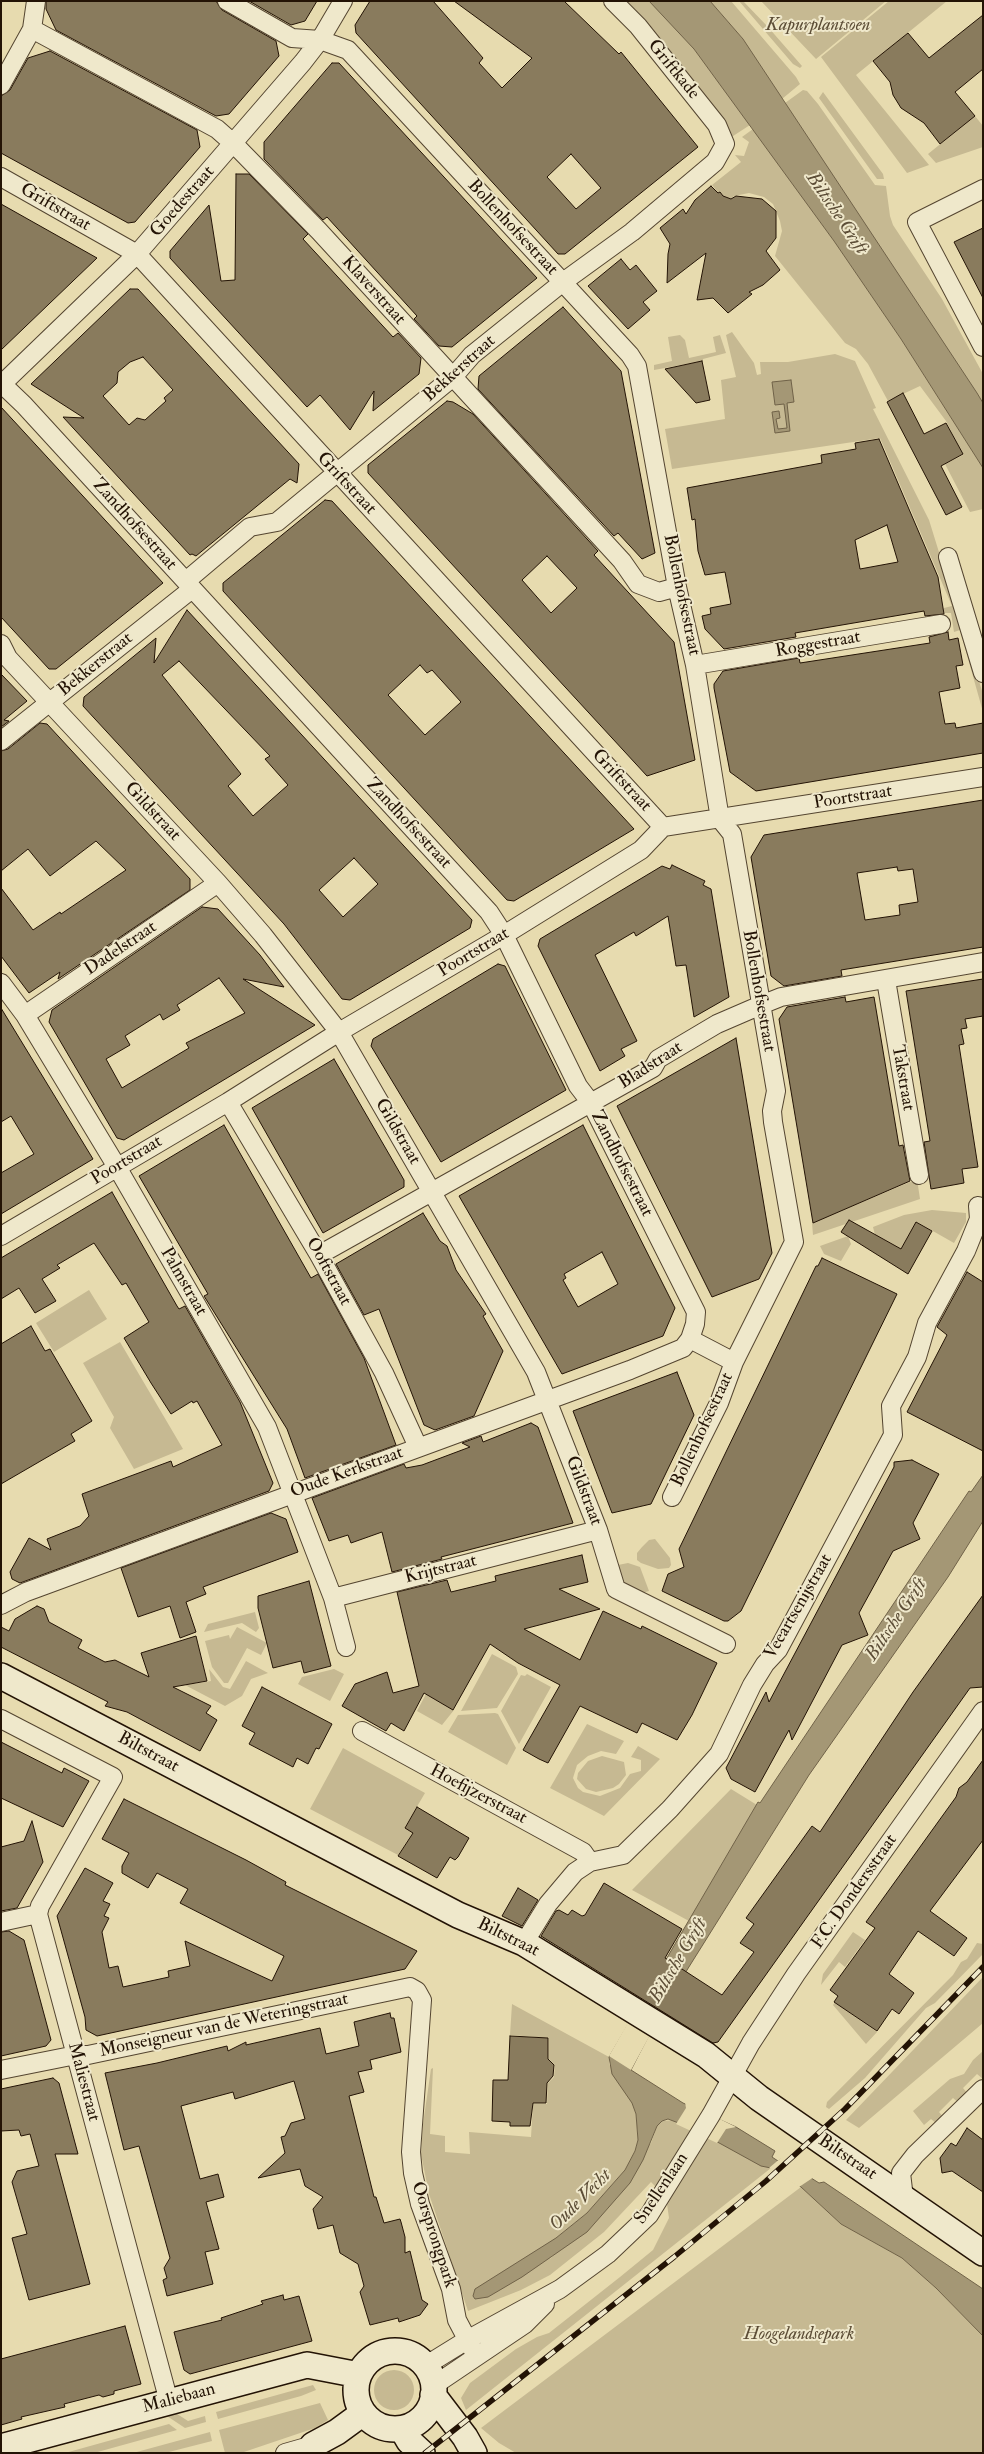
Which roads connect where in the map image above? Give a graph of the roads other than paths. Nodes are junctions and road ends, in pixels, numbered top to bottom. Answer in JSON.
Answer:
{"nodes":[{"id":1,"x":36,"y":1,"type":"edge"},
{"id":2,"x":227,"y":1,"type":"edge"},
{"id":3,"x":343,"y":1,"type":"edge"},
{"id":4,"x":613,"y":1,"type":"edge"},
{"id":5,"x":32,"y":29,"type":"junction"},
{"id":6,"x":320,"y":40,"type":"junction"},
{"id":7,"x":1,"y":85,"type":"edge"},
{"id":8,"x":234,"y":144,"type":"junction"},
{"id":9,"x":725,"y":144,"type":"joint"},
{"id":10,"x":1,"y":177,"type":"edge"},
{"id":11,"x":983,"y":189,"type":"edge"},
{"id":12,"x":137,"y":254,"type":"junction"},
{"id":13,"x":563,"y":282,"type":"junction"},
{"id":14,"x":983,"y":347,"type":"edge"},
{"id":15,"x":453,"y":377,"type":"junction"},
{"id":16,"x":2,"y":384,"type":"edge"},
{"id":17,"x":337,"y":474,"type":"junction"},
{"id":18,"x":948,"y":557,"type":"dead end"},
{"id":19,"x":189,"y":585,"type":"junction"},
{"id":20,"x":677,"y":587,"type":"junction"},
{"id":21,"x":941,"y":624,"type":"dead end"},
{"id":22,"x":1,"y":644,"type":"edge"},
{"id":23,"x":695,"y":665,"type":"junction"},
{"id":24,"x":983,"y":673,"type":"edge"},
{"id":25,"x":49,"y":702,"type":"junction"},
{"id":26,"x":1,"y":741,"type":"edge"},
{"id":27,"x":983,"y":777,"type":"edge"},
{"id":28,"x":720,"y":819,"type":"junction"},
{"id":29,"x":663,"y":827,"type":"junction"},
{"id":30,"x":218,"y":883,"type":"junction"},
{"id":31,"x":504,"y":936,"type":"junction"},
{"id":32,"x":983,"y":962,"type":"edge"},
{"id":33,"x":886,"y":980,"type":"junction"},
{"id":34,"x":1,"y":984,"type":"edge"},
{"id":35,"x":761,"y":1004,"type":"junction"},
{"id":36,"x":25,"y":1015,"type":"junction"},
{"id":37,"x":339,"y":1032,"type":"junction"},
{"id":38,"x":228,"y":1102,"type":"junction"},
{"id":39,"x":591,"y":1103,"type":"junction"},
{"id":40,"x":117,"y":1167,"type":"junction"},
{"id":41,"x":919,"y":1175,"type":"dead end"},
{"id":42,"x":431,"y":1192,"type":"junction"},
{"id":43,"x":978,"y":1206,"type":"dead end"},
{"id":44,"x":1,"y":1236,"type":"edge"},
{"id":45,"x":319,"y":1254,"type":"junction"},
{"id":46,"x":690,"y":1339,"type":"junction"},
{"id":47,"x":734,"y":1362,"type":"junction"},
{"id":48,"x":548,"y":1399,"type":"junction"},
{"id":49,"x":418,"y":1447,"type":"junction"},
{"id":50,"x":294,"y":1492,"type":"junction"},
{"id":51,"x":672,"y":1497,"type":"dead end"},
{"id":52,"x":598,"y":1530,"type":"junction"},
{"id":53,"x":333,"y":1598,"type":"junction"},
{"id":54,"x":1,"y":1605,"type":"edge"},
{"id":55,"x":726,"y":1644,"type":"dead end"},
{"id":56,"x":346,"y":1647,"type":"dead end"},
{"id":57,"x":1,"y":1676,"type":"edge"},
{"id":58,"x":983,"y":1710,"type":"edge"},
{"id":59,"x":1,"y":1719,"type":"edge"},
{"id":60,"x":362,"y":1731,"type":"dead end"},
{"id":61,"x":590,"y":1862,"type":"junction"},
{"id":62,"x":38,"y":1914,"type":"junction"},
{"id":63,"x":1,"y":1922,"type":"edge"},
{"id":64,"x":524,"y":1944,"type":"junction"},
{"id":65,"x":417,"y":1991,"type":"joint"},
{"id":66,"x":76,"y":2055,"type":"junction"},
{"id":67,"x":1,"y":2070,"type":"edge"},
{"id":68,"x":727,"y":2084,"type":"junction"},
{"id":69,"x":983,"y":2089,"type":"edge"},
{"id":70,"x":904,"y":2198,"type":"junction"},
{"id":71,"x":983,"y":2253,"type":"edge"},
{"id":72,"x":560,"y":2289,"type":"junction"},
{"id":73,"x":467,"y":2340,"type":"junction"},
{"id":74,"x":476,"y":2356,"type":"junction"},
{"id":75,"x":359,"y":2375,"type":"junction"},
{"id":76,"x":431,"y":2382,"type":"junction"},
{"id":77,"x":169,"y":2402,"type":"junction"},
{"id":78,"x":363,"y":2413,"type":"junction"},
{"id":79,"x":402,"y":2429,"type":"junction"},
{"id":80,"x":1,"y":2447,"type":"edge"},
{"id":81,"x":312,"y":2449,"type":"edge"},
{"id":82,"x":285,"y":2453,"type":"edge"},
{"id":83,"x":422,"y":2453,"type":"edge"},
{"id":84,"x":474,"y":2453,"type":"edge"}],
"edges":[{"from":1,"to":5,"type":"street"},
{"from":2,"to":6,"type":"street","name":"Bollenhofsestraat"},
{"from":3,"to":6,"type":"street","name":"Goedestraat"},
{"from":4,"to":9,"type":"street","name":"Griftkade"},
{"from":5,"to":7,"type":"street"},
{"from":5,"to":8,"type":"street","name":"Klaverstraat"},
{"from":6,"to":8,"type":"street","name":"Goedestraat"},
{"from":6,"to":13,"type":"street","name":"Bollenhofsestraat"},
{"from":8,"to":12,"type":"street","name":"Goedestraat"},
{"from":8,"to":15,"type":"street","name":"Klaverstraat"},
{"from":9,"to":13,"type":"street","name":"Bekkerstraat"},
{"from":10,"to":12,"type":"street","name":"Griftstraat"},
{"from":11,"to":14,"type":"street"},
{"from":12,"to":16,"type":"street","name":"Goedestraat"},
{"from":12,"to":17,"type":"street","name":"Griftstraat"},
{"from":13,"to":15,"type":"street","name":"Bekkerstraat"},
{"from":13,"to":20,"type":"street","name":"Bollenhofsestraat"},
{"from":15,"to":17,"type":"street","name":"Bekkerstraat"},
{"from":15,"to":20,"type":"street","name":"Klaverstraat"},
{"from":16,"to":19,"type":"street","name":"Zandhofsestraat"},
{"from":17,"to":19,"type":"street","name":"Bekkerstraat"},
{"from":17,"to":29,"type":"street","name":"Griftstraat"},
{"from":18,"to":24,"type":"street"},
{"from":19,"to":25,"type":"street","name":"Bekkerstraat"},
{"from":19,"to":31,"type":"street","name":"Zandhofsestraat"},
{"from":20,"to":23,"type":"street","name":"Bollenhofsestraat"},
{"from":21,"to":23,"type":"street","name":"Roggestraat"},
{"from":22,"to":25,"type":"street","name":"Gildstraat"},
{"from":23,"to":28,"type":"street","name":"Bollenhofsestraat"},
{"from":25,"to":26,"type":"street","name":"Bekkerstraat"},
{"from":25,"to":30,"type":"street","name":"Gildstraat"},
{"from":27,"to":28,"type":"street","name":"Poortstraat"},
{"from":28,"to":29,"type":"street","name":"Poortstraat"},
{"from":28,"to":35,"type":"street","name":"Bollenhofsestraat"},
{"from":29,"to":31,"type":"street","name":"Poortstraat"},
{"from":30,"to":36,"type":"street","name":"Dadelstraat"},
{"from":30,"to":37,"type":"street","name":"Gildstraat"},
{"from":31,"to":37,"type":"street","name":"Poortstraat"},
{"from":31,"to":39,"type":"street","name":"Zandhofsestraat"},
{"from":32,"to":33,"type":"street","name":"Bladstraat"},
{"from":33,"to":35,"type":"street","name":"Bladstraat"},
{"from":33,"to":41,"type":"street","name":"Takstraat"},
{"from":34,"to":36,"type":"street","name":"Palmstraat"},
{"from":35,"to":39,"type":"street","name":"Bladstraat"},
{"from":35,"to":47,"type":"street","name":"Bollenhofsestraat"},
{"from":36,"to":40,"type":"street","name":"Palmstraat"},
{"from":37,"to":38,"type":"street","name":"Poortstraat"},
{"from":37,"to":42,"type":"street","name":"Gildstraat"},
{"from":38,"to":40,"type":"street","name":"Poortstraat"},
{"from":38,"to":45,"type":"street","name":"Ooftstraat"},
{"from":39,"to":42,"type":"street","name":"Bladstraat"},
{"from":39,"to":46,"type":"street","name":"Zandhofsestraat"},
{"from":40,"to":44,"type":"street","name":"Poortstraat"},
{"from":40,"to":50,"type":"street","name":"Palmstraat"},
{"from":42,"to":45,"type":"street","name":"Bladstraat"},
{"from":42,"to":48,"type":"street","name":"Gildstraat"},
{"from":43,"to":61,"type":"street","name":"Veeartsenijstraat"},
{"from":45,"to":49,"type":"street","name":"Ooftstraat"},
{"from":46,"to":47,"type":"street","name":"Bollenhofsestraat"},
{"from":46,"to":48,"type":"street","name":"Oude Kerkstraat"},
{"from":47,"to":51,"type":"street","name":"Bollenhofsestraat"},
{"from":48,"to":49,"type":"street","name":"Oude Kerkstraat"},
{"from":48,"to":52,"type":"street","name":"Gildstraat"},
{"from":49,"to":50,"type":"street","name":"Oude Kerkstraat"},
{"from":50,"to":53,"type":"street","name":"Palmstraat"},
{"from":50,"to":54,"type":"street","name":"Oude Kerkstraat"},
{"from":52,"to":53,"type":"street","name":"Krijtstraat"},
{"from":52,"to":55,"type":"street","name":"Gildstraat"},
{"from":53,"to":56,"type":"street"},
{"from":57,"to":64,"type":"street","name":"Biltstraat"},
{"from":58,"to":68,"type":"street","name":"F.C. Dondersstraat"},
{"from":59,"to":62,"type":"street"},
{"from":60,"to":61,"type":"street","name":"Hoefijzerstraat"},
{"from":61,"to":64,"type":"street","name":"Veeartsenijstraat"},
{"from":62,"to":63,"type":"street"},
{"from":62,"to":66,"type":"street","name":"Maliestraat"},
{"from":64,"to":68,"type":"street","name":"Biltstraat"},
{"from":65,"to":66,"type":"street","name":"Monseigneur van de Weteringstraat"},
{"from":65,"to":73,"type":"street","name":"Oorsprongpark"},
{"from":66,"to":67,"type":"street","name":"Monseigneur van de Weteringstraat"},
{"from":66,"to":77,"type":"street","name":"Maliestraat"},
{"from":68,"to":70,"type":"street","name":"Biltstraat"},
{"from":68,"to":72,"type":"street","name":"Snellenlaan"},
{"from":69,"to":70,"type":"street"},
{"from":70,"to":71,"type":"street","name":"Biltstraat"},
{"from":72,"to":73,"type":"street","name":"Snellenlaan"},
{"from":72,"to":74,"type":"street","name":"Snellenlaan"},
{"from":73,"to":74,"type":"street","name":"Oorsprongpark"},
{"from":73,"to":76,"type":"street","name":"Snellenlaan"},
{"from":74,"to":76,"type":"street","name":"Snellenlaan"},
{"from":75,"to":76,"type":"street"},
{"from":75,"to":77,"type":"street","name":"Maliebaan"},
{"from":75,"to":78,"type":"street"},
{"from":76,"to":79,"type":"street"},
{"from":76,"to":84,"type":"street"},
{"from":77,"to":80,"type":"street","name":"Maliebaan"},
{"from":78,"to":79,"type":"street"},
{"from":78,"to":81,"type":"street"},
{"from":79,"to":83,"type":"street"},
{"from":81,"to":82,"type":"street"}]}
